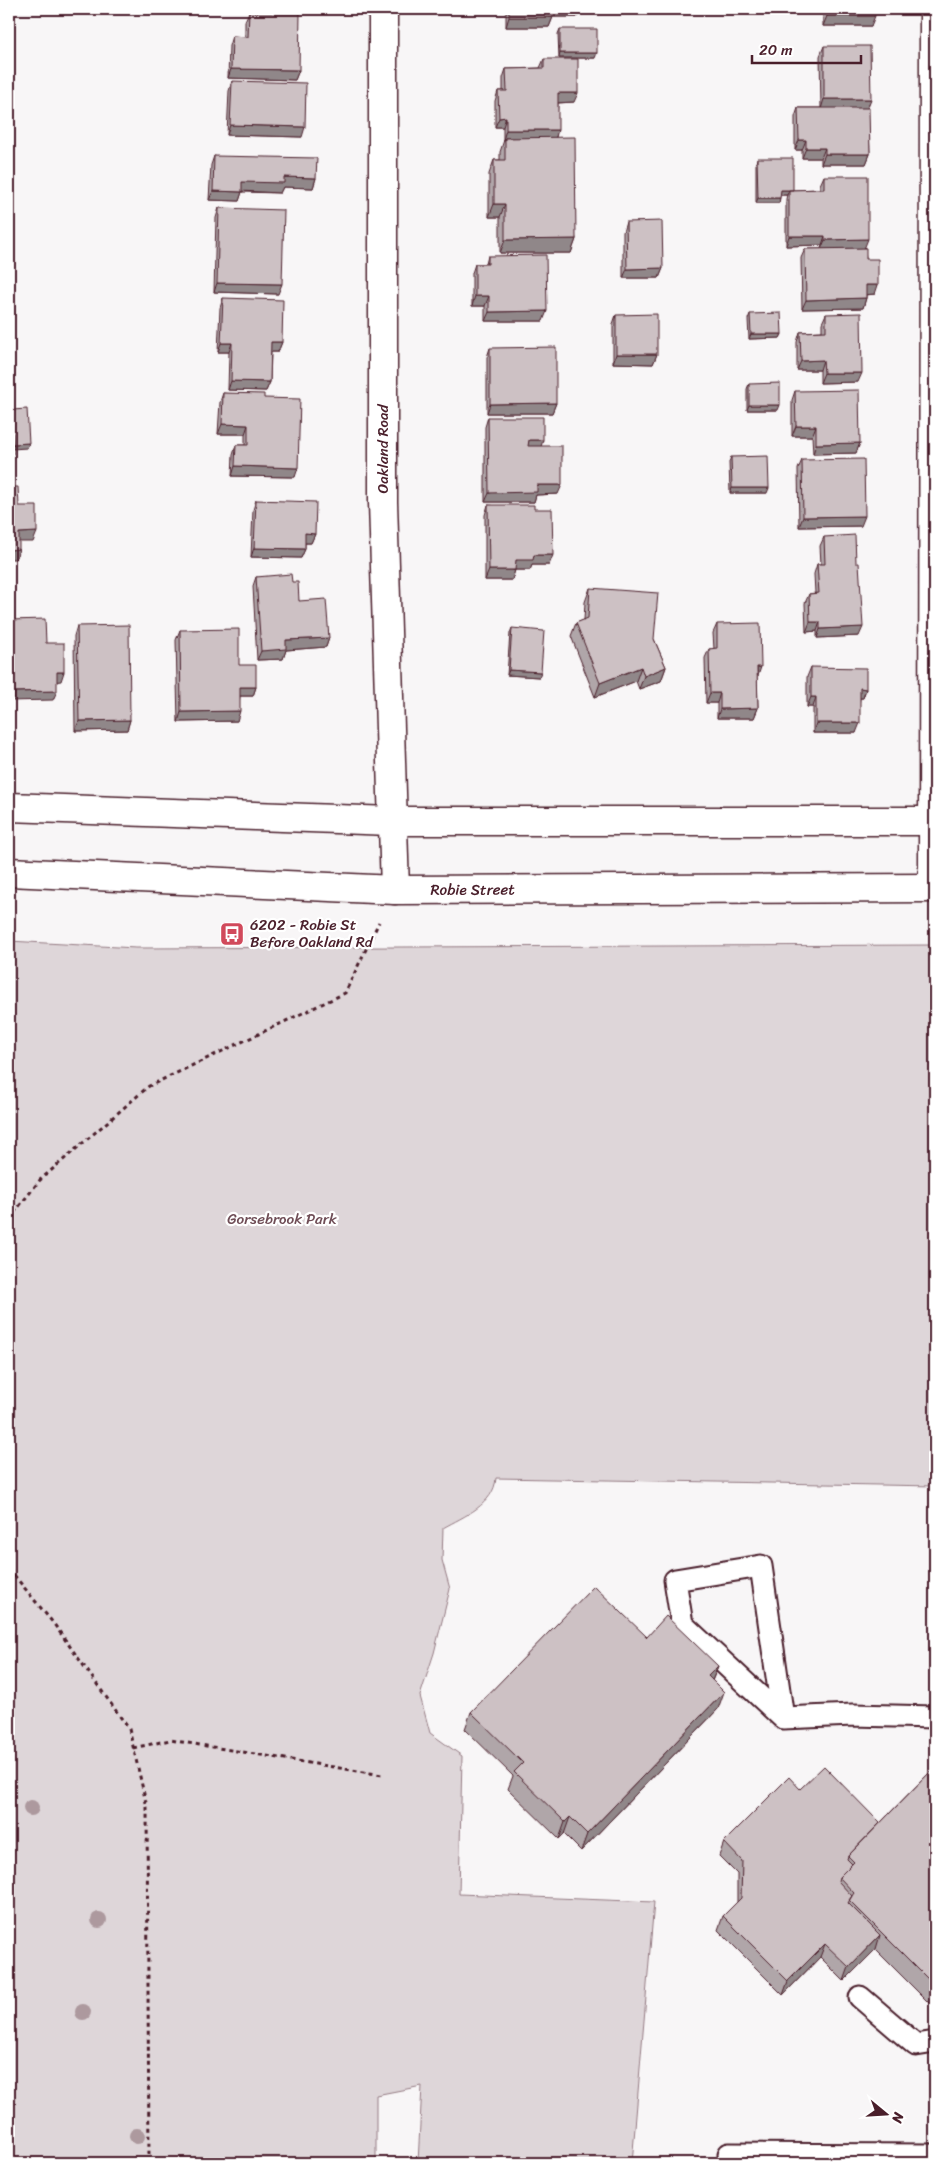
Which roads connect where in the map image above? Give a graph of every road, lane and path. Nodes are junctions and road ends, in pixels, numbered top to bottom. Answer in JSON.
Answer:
{"nodes":[{"id":1,"x":382,"y":9,"type":"edge"},
{"id":2,"x":934,"y":9,"type":"edge"},
{"id":3,"x":935,"y":253,"type":"edge"},
{"id":4,"x":9,"y":807,"type":"edge"},
{"id":5,"x":391,"y":821,"type":"junction"},
{"id":6,"x":934,"y":821,"type":"edge"},
{"id":7,"x":9,"y":872,"type":"edge"},
{"id":8,"x":934,"y":888,"type":"edge"},
{"id":9,"x":395,"y":890,"type":"junction"},
{"id":10,"x":9,"y":1219,"type":"edge"},
{"id":11,"x":9,"y":1569,"type":"edge"},
{"id":12,"x":935,"y":1717,"type":"edge"},
{"id":13,"x":783,"y":1718,"type":"junction"},
{"id":14,"x":133,"y":1748,"type":"junction"},
{"id":15,"x":382,"y":1775,"type":"dead end"},
{"id":16,"x":860,"y":1997,"type":"dead end"},
{"id":17,"x":935,"y":2042,"type":"edge"},
{"id":18,"x":935,"y":2155,"type":"edge"},
{"id":19,"x":149,"y":2163,"type":"edge"},
{"id":20,"x":729,"y":2163,"type":"edge"}],
"edges":[{"from":1,"to":5,"type":"main road","name":"Oakland Road"},
{"from":2,"to":3,"type":"main road"},
{"from":3,"to":6,"type":"main road"},
{"from":4,"to":5,"type":"main road"},
{"from":5,"to":6,"type":"main road"},
{"from":5,"to":9,"type":"main road","name":"Oakland Road"},
{"from":6,"to":8,"type":"main road"},
{"from":7,"to":9,"type":"main road","name":"Robie Street"},
{"from":8,"to":9,"type":"main road","name":"Robie Street"},
{"from":9,"to":10,"type":"path"},
{"from":11,"to":14,"type":"path"},
{"from":12,"to":13,"type":"lane"},
{"from":13,"to":13,"type":"lane"},
{"from":14,"to":15,"type":"path"},
{"from":14,"to":19,"type":"path"},
{"from":16,"to":17,"type":"lane"},
{"from":18,"to":20,"type":"lane"}]}
